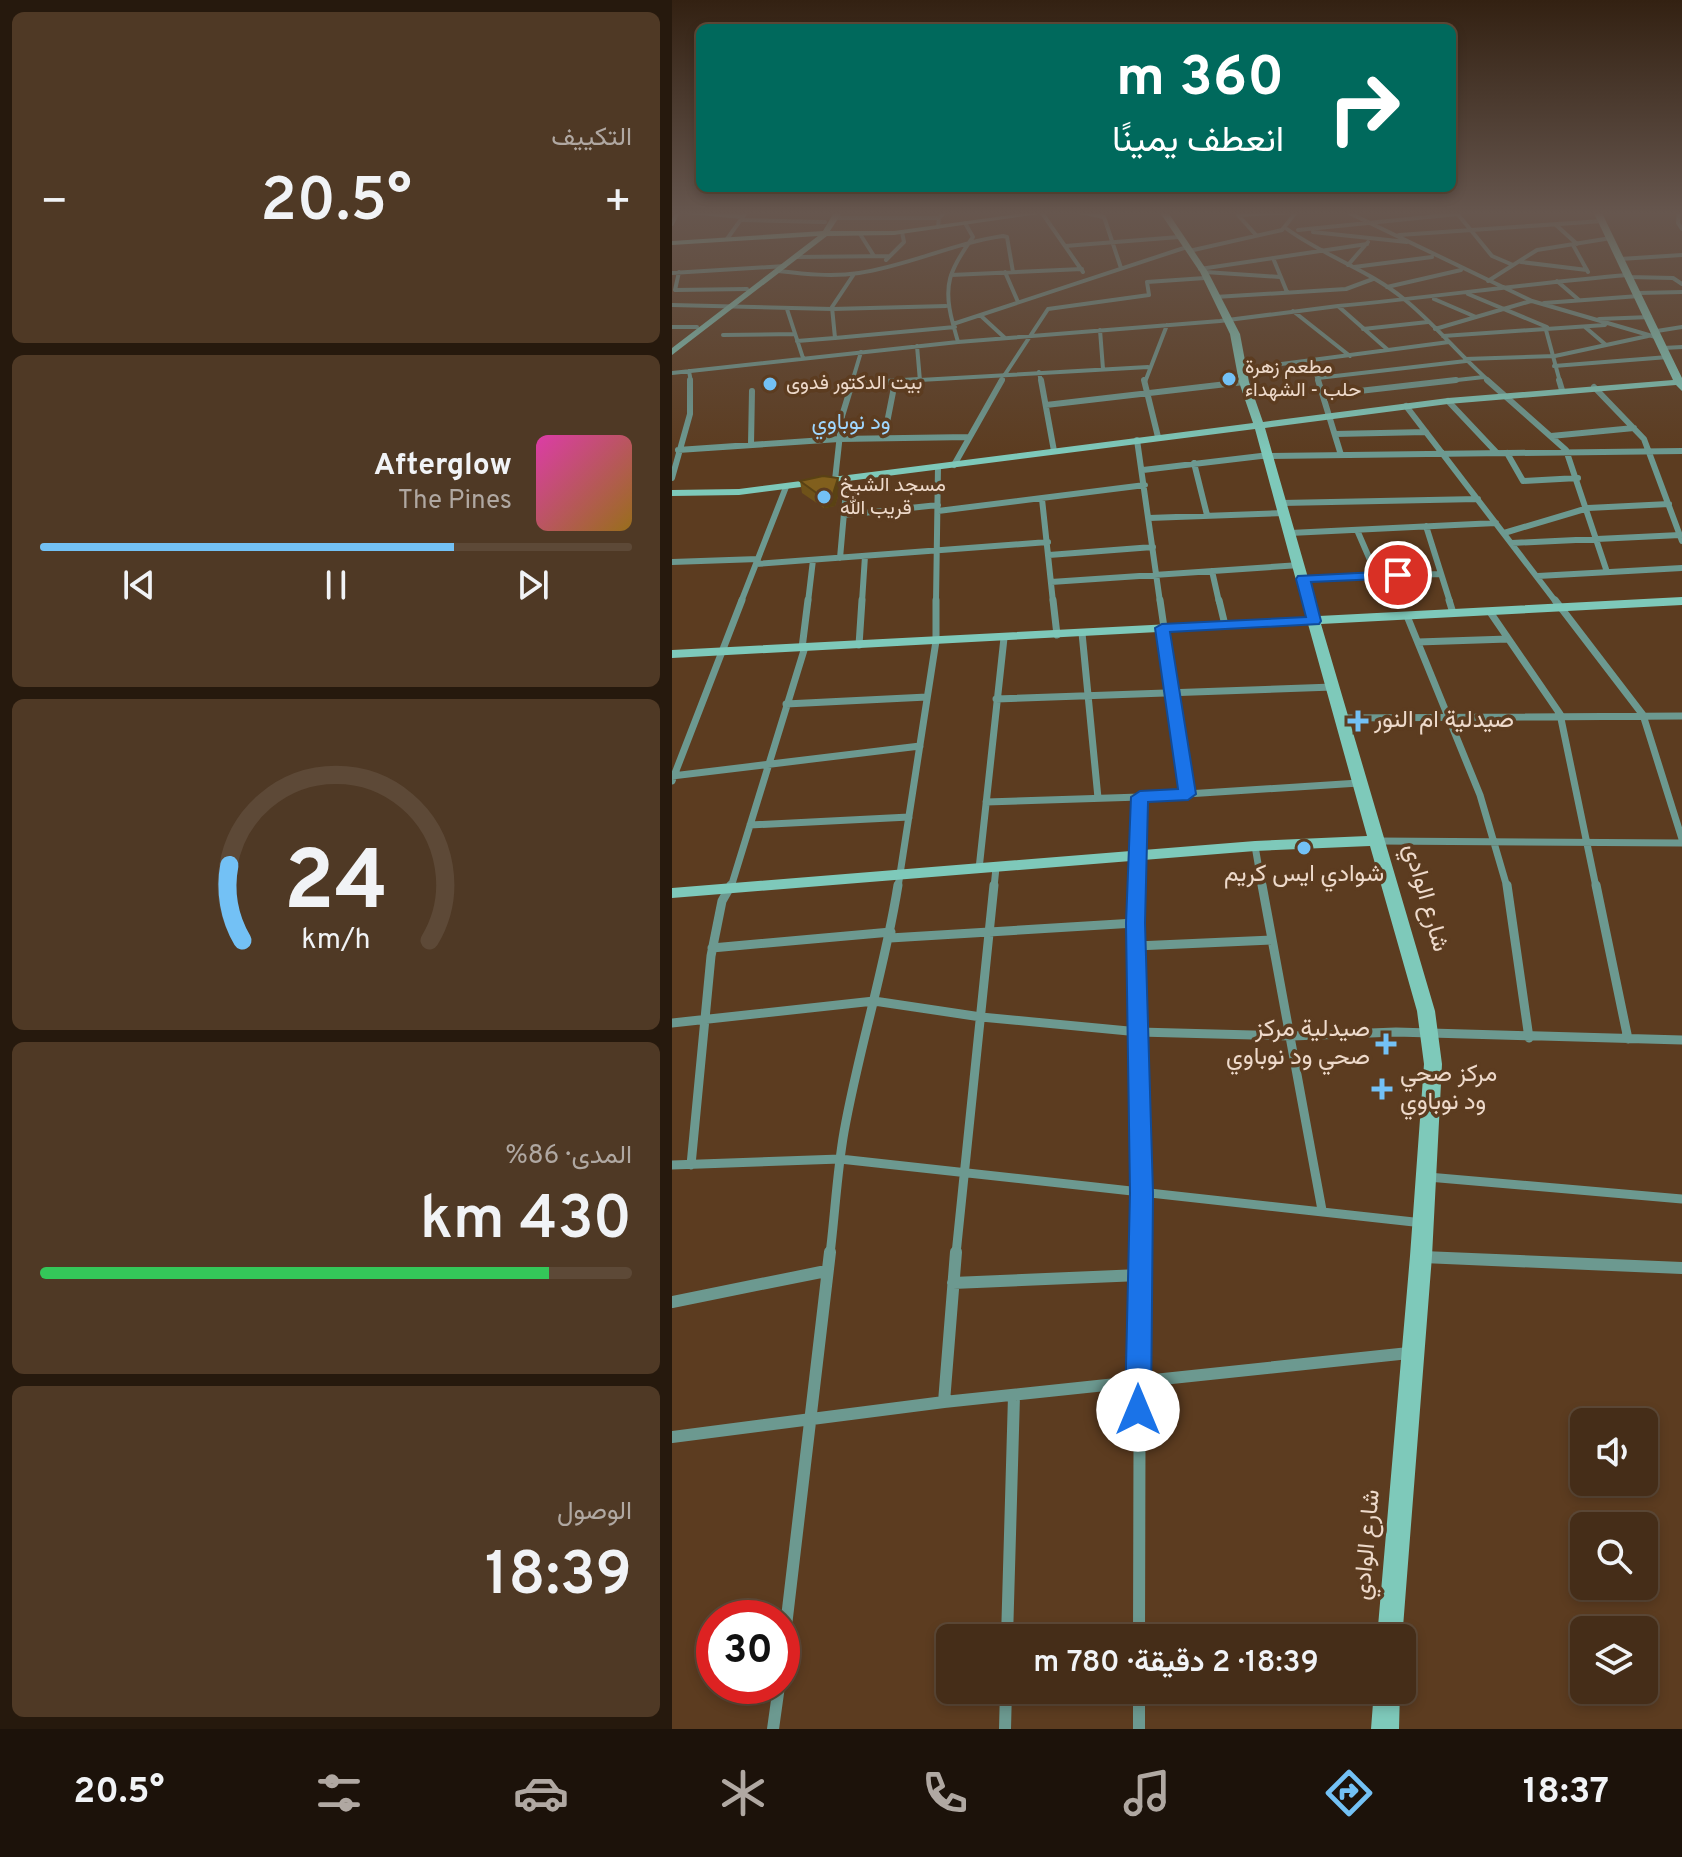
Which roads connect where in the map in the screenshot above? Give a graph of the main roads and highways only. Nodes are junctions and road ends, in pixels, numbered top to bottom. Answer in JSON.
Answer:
{"nodes":[{"id":1,"x":744,"y":292,"type":"edge"},
{"id":2,"x":748,"y":292,"type":"edge"},
{"id":3,"x":1212,"y":292,"type":"edge"},
{"id":4,"x":1638,"y":292,"type":"edge"},
{"id":5,"x":730,"y":305,"type":"junction"},
{"id":6,"x":672,"y":345,"type":"edge"},
{"id":7,"x":672,"y":352,"type":"edge"},
{"id":8,"x":1680,"y":381,"type":"edge"},
{"id":9,"x":1260,"y":424,"type":"junction"},
{"id":10,"x":672,"y":493,"type":"edge"},
{"id":11,"x":1682,"y":601,"type":"edge"},
{"id":12,"x":1314,"y":621,"type":"junction"},
{"id":13,"x":672,"y":654,"type":"edge"},
{"id":14,"x":1377,"y":841,"type":"junction"},
{"id":15,"x":672,"y":893,"type":"edge"},
{"id":16,"x":1391,"y":1624,"type":"edge"},
{"id":17,"x":1386,"y":1704,"type":"edge"},
{"id":18,"x":1385,"y":1729,"type":"edge"}],
"edges":[{"from":1,"to":5,"type":"main road"},
{"from":2,"to":5,"type":"main road"},
{"from":3,"to":9,"type":"main road","name":"شارع الوادي"},
{"from":4,"to":8,"type":"main road"},
{"from":5,"to":6,"type":"main road"},
{"from":5,"to":7,"type":"main road"},
{"from":8,"to":9,"type":"main road"},
{"from":9,"to":10,"type":"main road"},
{"from":9,"to":12,"type":"main road","name":"شارع الوادي"},
{"from":11,"to":12,"type":"main road"},
{"from":12,"to":13,"type":"main road"},
{"from":12,"to":14,"type":"main road","name":"شارع الوادي"},
{"from":14,"to":15,"type":"main road"},
{"from":14,"to":16,"type":"main road","name":"شارع الوادي"},
{"from":17,"to":18,"type":"main road"}]}
